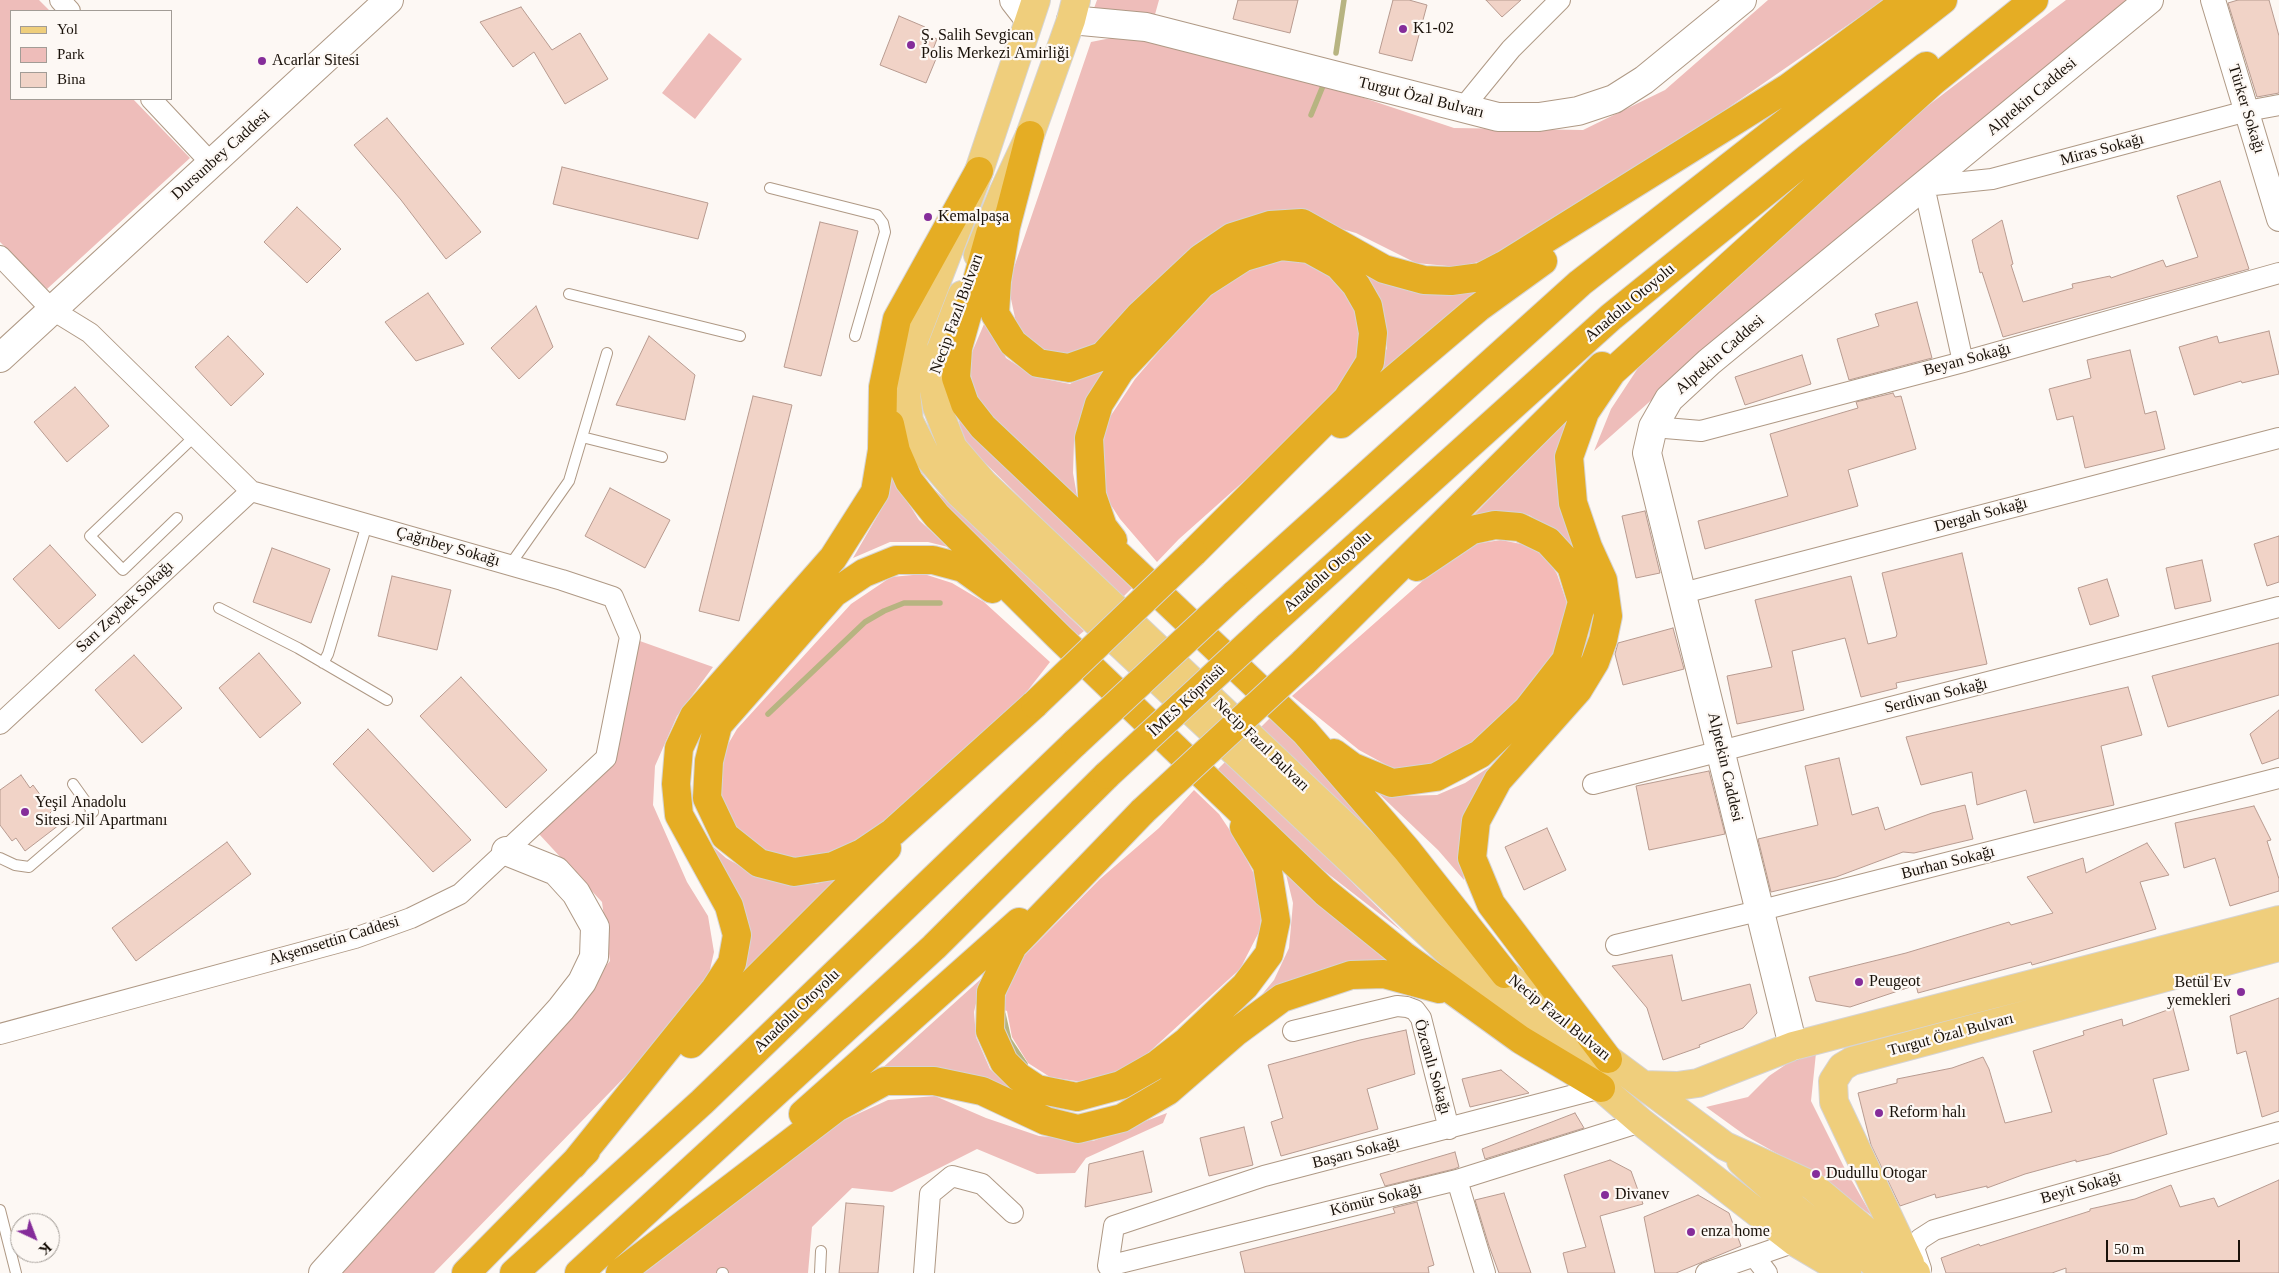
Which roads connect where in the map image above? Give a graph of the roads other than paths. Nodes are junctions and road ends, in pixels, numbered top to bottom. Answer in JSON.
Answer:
{"nodes":[{"id":1,"x":60,"y":0,"type":"edge"},
{"id":2,"x":389,"y":0,"type":"edge"},
{"id":3,"x":1560,"y":0,"type":"edge"},
{"id":4,"x":1742,"y":0,"type":"edge"},
{"id":5,"x":1907,"y":0,"type":"edge"},
{"id":6,"x":1943,"y":0,"type":"edge"},
{"id":7,"x":2011,"y":0,"type":"edge"},
{"id":8,"x":2034,"y":0,"type":"edge"},
{"id":9,"x":2149,"y":0,"type":"edge"},
{"id":10,"x":2213,"y":0,"type":"edge"},
{"id":11,"x":1026,"y":6,"type":"edge"},
{"id":12,"x":69,"y":10,"type":"edge"},
{"id":13,"x":1073,"y":10,"type":"edge"},
{"id":14,"x":1939,"y":76,"type":"junction"},
{"id":15,"x":152,"y":100,"type":"edge"},
{"id":16,"x":2279,"y":105,"type":"edge"},
{"id":17,"x":1462,"y":109,"type":"junction"},
{"id":18,"x":2247,"y":111,"type":"junction"},
{"id":19,"x":1742,"y":116,"type":"junction"},
{"id":20,"x":1030,"y":135,"type":"junction"},
{"id":21,"x":212,"y":164,"type":"junction"},
{"id":22,"x":979,"y":171,"type":"junction"},
{"id":23,"x":1924,"y":186,"type":"junction"},
{"id":24,"x":770,"y":188,"type":"dead end"},
{"id":25,"x":1004,"y":191,"type":"junction"},
{"id":26,"x":2279,"y":219,"type":"edge"},
{"id":27,"x":0,"y":256,"type":"edge"},
{"id":28,"x":2279,"y":274,"type":"edge"},
{"id":29,"x":569,"y":294,"type":"dead end"},
{"id":30,"x":51,"y":309,"type":"junction"},
{"id":31,"x":897,"y":319,"type":"junction"},
{"id":32,"x":740,"y":336,"type":"dead end"},
{"id":33,"x":854,"y":336,"type":"dead end"},
{"id":34,"x":0,"y":340,"type":"edge"},
{"id":35,"x":607,"y":353,"type":"dead end"},
{"id":36,"x":0,"y":358,"type":"edge"},
{"id":37,"x":1963,"y":362,"type":"junction"},
{"id":38,"x":1653,"y":427,"type":"junction"},
{"id":39,"x":195,"y":436,"type":"junction"},
{"id":40,"x":582,"y":437,"type":"junction"},
{"id":41,"x":2279,"y":438,"type":"edge"},
{"id":42,"x":662,"y":457,"type":"dead end"},
{"id":43,"x":251,"y":491,"type":"junction"},
{"id":44,"x":177,"y":518,"type":"dead end"},
{"id":45,"x":367,"y":524,"type":"junction"},
{"id":46,"x":1193,"y":553,"type":"junction"},
{"id":47,"x":510,"y":565,"type":"junction"},
{"id":48,"x":1147,"y":582,"type":"junction"},
{"id":49,"x":1683,"y":593,"type":"junction"},
{"id":50,"x":2279,"y":607,"type":"edge"},
{"id":51,"x":218,"y":608,"type":"dead end"},
{"id":52,"x":1267,"y":627,"type":"joint"},
{"id":53,"x":1059,"y":637,"type":"junction"},
{"id":54,"x":324,"y":663,"type":"junction"},
{"id":55,"x":1303,"y":663,"type":"junction"},
{"id":56,"x":387,"y":700,"type":"dead end"},
{"id":57,"x":1035,"y":704,"type":"junction"},
{"id":58,"x":0,"y":724,"type":"edge"},
{"id":59,"x":1305,"y":732,"type":"junction"},
{"id":60,"x":1722,"y":752,"type":"junction"},
{"id":61,"x":2279,"y":778,"type":"edge"},
{"id":62,"x":73,"y":784,"type":"dead end"},
{"id":63,"x":1593,"y":784,"type":"dead end"},
{"id":64,"x":1220,"y":790,"type":"junction"},
{"id":65,"x":1143,"y":812,"type":"junction"},
{"id":66,"x":506,"y":851,"type":"junction"},
{"id":67,"x":0,"y":858,"type":"edge"},
{"id":68,"x":1758,"y":911,"type":"junction"},
{"id":69,"x":2279,"y":920,"type":"edge"},
{"id":70,"x":1616,"y":945,"type":"dead end"},
{"id":71,"x":2279,"y":947,"type":"edge"},
{"id":72,"x":1505,"y":974,"type":"junction"},
{"id":73,"x":1293,"y":1031,"type":"dead end"},
{"id":74,"x":0,"y":1034,"type":"edge"},
{"id":75,"x":1521,"y":1040,"type":"junction"},
{"id":76,"x":1793,"y":1046,"type":"junction"},
{"id":77,"x":1608,"y":1059,"type":"junction"},
{"id":78,"x":1643,"y":1085,"type":"junction"},
{"id":79,"x":1601,"y":1088,"type":"junction"},
{"id":80,"x":1641,"y":1122,"type":"junction"},
{"id":81,"x":1448,"y":1129,"type":"junction"},
{"id":82,"x":2279,"y":1132,"type":"edge"},
{"id":83,"x":1725,"y":1146,"type":"junction"},
{"id":84,"x":573,"y":1164,"type":"junction"},
{"id":85,"x":1457,"y":1180,"type":"junction"},
{"id":86,"x":0,"y":1210,"type":"edge"},
{"id":87,"x":1013,"y":1213,"type":"dead end"},
{"id":88,"x":2,"y":1228,"type":"edge"},
{"id":89,"x":1795,"y":1242,"type":"junction"},
{"id":90,"x":821,"y":1251,"type":"dead end"},
{"id":91,"x":646,"y":1253,"type":"junction"},
{"id":92,"x":1754,"y":1256,"type":"junction"},
{"id":93,"x":1108,"y":1266,"type":"joint"},
{"id":94,"x":1918,"y":1272,"type":"edge"},
{"id":95,"x":16,"y":1273,"type":"edge"},
{"id":96,"x":324,"y":1273,"type":"edge"},
{"id":97,"x":466,"y":1273,"type":"edge"},
{"id":98,"x":514,"y":1273,"type":"edge"},
{"id":99,"x":579,"y":1273,"type":"edge"},
{"id":100,"x":620,"y":1273,"type":"edge"},
{"id":101,"x":820,"y":1273,"type":"edge"},
{"id":102,"x":924,"y":1273,"type":"edge"},
{"id":103,"x":1485,"y":1273,"type":"edge"},
{"id":104,"x":1706,"y":1273,"type":"edge"},
{"id":105,"x":1767,"y":1273,"type":"edge"},
{"id":106,"x":1847,"y":1273,"type":"edge"},
{"id":107,"x":1886,"y":1273,"type":"edge"}],
"edges":[{"from":1,"to":12,"type":"street"},
{"from":2,"to":21,"type":"main road","name":"Dursunbey Caddesi"},
{"from":3,"to":17,"type":"street"},
{"from":4,"to":17,"type":"main road","name":"Turgut Özal Bulvarı"},
{"from":5,"to":19,"type":"highway"},
{"from":6,"to":98,"type":"highway","name":"Anadolu Otoyolu","bridge":true},
{"from":7,"to":52,"type":"highway","name":"Anadolu Otoyolu"},
{"from":8,"to":14,"type":"highway"},
{"from":9,"to":23,"type":"main road","name":"Alptekin Caddesi"},
{"from":10,"to":18,"type":"street","name":"Türker Sokağı"},
{"from":11,"to":22,"type":"main road","name":"Necip Fazıl Bulvarı"},
{"from":13,"to":17,"type":"main road","name":"Turgut Özal Bulvarı"},
{"from":13,"to":20,"type":"main road","name":"Necip Fazıl Bulvarı"},
{"from":14,"to":55,"type":"highway"},
{"from":14,"to":77,"type":"highway"},
{"from":15,"to":21,"type":"street"},
{"from":16,"to":18,"type":"street","name":"Miras Sokağı"},
{"from":18,"to":23,"type":"street","name":"Miras Sokağı"},
{"from":18,"to":26,"type":"street","name":"Türker Sokağı"},
{"from":19,"to":20,"type":"highway"},
{"from":19,"to":46,"type":"highway"},
{"from":20,"to":25,"type":"main road","name":"Necip Fazıl Bulvarı"},
{"from":21,"to":30,"type":"main road","name":"Dursunbey Caddesi"},
{"from":22,"to":31,"type":"highway"},
{"from":22,"to":79,"type":"main road","name":"Necip Fazıl Bulvarı"},
{"from":23,"to":37,"type":"street"},
{"from":23,"to":38,"type":"main road","name":"Alptekin Caddesi"},
{"from":24,"to":33,"type":"lane"},
{"from":25,"to":48,"type":"highway"},
{"from":25,"to":72,"type":"main road","name":"Necip Fazıl Bulvarı"},
{"from":27,"to":30,"type":"street","name":"Çağrıbey Sokağı"},
{"from":28,"to":37,"type":"street","name":"Beyan Sokağı"},
{"from":29,"to":32,"type":"lane"},
{"from":30,"to":34,"type":"main road","name":"Dursunbey Caddesi"},
{"from":30,"to":36,"type":"main road","name":"Dursunbey Caddesi"},
{"from":30,"to":39,"type":"street","name":"Çağrıbey Sokağı"},
{"from":31,"to":53,"type":"highway"},
{"from":31,"to":84,"type":"highway"},
{"from":35,"to":40,"type":"lane"},
{"from":37,"to":38,"type":"street","name":"Beyan Sokağı"},
{"from":38,"to":49,"type":"main road","name":"Alptekin Caddesi"},
{"from":39,"to":43,"type":"street","name":"Çağrıbey Sokağı"},
{"from":39,"to":44,"type":"lane"},
{"from":40,"to":42,"type":"lane"},
{"from":40,"to":47,"type":"lane"},
{"from":41,"to":49,"type":"street","name":"Dergah Sokağı"},
{"from":43,"to":45,"type":"street","name":"Çağrıbey Sokağı"},
{"from":43,"to":58,"type":"street","name":"Sarı Zeybek Sokağı"},
{"from":45,"to":47,"type":"street","name":"Çağrıbey Sokağı"},
{"from":45,"to":54,"type":"lane"},
{"from":46,"to":48,"type":"highway"},
{"from":46,"to":57,"type":"highway","bridge":true},
{"from":47,"to":66,"type":"street","name":"Çağrıbey Sokağı"},
{"from":48,"to":59,"type":"highway"},
{"from":49,"to":60,"type":"main road","name":"Alptekin Caddesi"},
{"from":50,"to":60,"type":"street","name":"Serdivan Sokağı"},
{"from":51,"to":54,"type":"lane"},
{"from":52,"to":99,"type":"highway","name":"İMES Köprüsü","bridge":true},
{"from":53,"to":57,"type":"highway"},
{"from":53,"to":64,"type":"highway"},
{"from":54,"to":56,"type":"lane"},
{"from":55,"to":59,"type":"highway"},
{"from":55,"to":65,"type":"highway","bridge":true},
{"from":57,"to":84,"type":"highway"},
{"from":59,"to":72,"type":"highway"},
{"from":60,"to":63,"type":"street","name":"Serdivan Sokağı"},
{"from":60,"to":68,"type":"main road","name":"Alptekin Caddesi"},
{"from":61,"to":68,"type":"street","name":"Burhan Sokağı"},
{"from":62,"to":67,"type":"lane"},
{"from":64,"to":65,"type":"highway"},
{"from":64,"to":75,"type":"highway"},
{"from":65,"to":91,"type":"highway"},
{"from":66,"to":74,"type":"street","name":"Akşemsettin Caddesi"},
{"from":66,"to":96,"type":"main road"},
{"from":68,"to":70,"type":"street","name":"Burhan Sokağı"},
{"from":68,"to":76,"type":"main road","name":"Alptekin Caddesi"},
{"from":69,"to":76,"type":"main road","name":"Turgut Özal Bulvarı"},
{"from":71,"to":94,"type":"main road","name":"Turgut Özal Bulvarı"},
{"from":72,"to":77,"type":"main road","name":"Necip Fazıl Bulvarı"},
{"from":73,"to":81,"type":"street","name":"Özcanlı Sokağı"},
{"from":75,"to":79,"type":"highway"},
{"from":75,"to":91,"type":"highway"},
{"from":76,"to":78,"type":"main road","name":"Turgut Özal Bulvarı"},
{"from":77,"to":78,"type":"main road","name":"Necip Fazıl Bulvarı"},
{"from":78,"to":83,"type":"main road","name":"Necip Fazıl Bulvarı"},
{"from":79,"to":80,"type":"main road","name":"Necip Fazıl Bulvarı"},
{"from":79,"to":81,"type":"street","name":"Başarı Sokağı"},
{"from":80,"to":85,"type":"street","name":"Kömür Sokağı"},
{"from":80,"to":89,"type":"main road","name":"Necip Fazıl Bulvarı"},
{"from":81,"to":93,"type":"street","name":"Başarı Sokağı"},
{"from":82,"to":94,"type":"street","name":"Beyit Sokağı"},
{"from":83,"to":94,"type":"main road","name":"Necip Fazıl Bulvarı"},
{"from":83,"to":107,"type":"main road"},
{"from":84,"to":97,"type":"highway"},
{"from":85,"to":93,"type":"street","name":"Kömür Sokağı"},
{"from":85,"to":103,"type":"street"},
{"from":86,"to":88,"type":"lane"},
{"from":87,"to":102,"type":"street"},
{"from":88,"to":95,"type":"lane"},
{"from":89,"to":92,"type":"street"},
{"from":89,"to":106,"type":"main road","name":"Necip Fazıl Bulvarı"},
{"from":90,"to":101,"type":"lane"},
{"from":91,"to":100,"type":"highway"},
{"from":92,"to":104,"type":"street"},
{"from":92,"to":105,"type":"street"}]}
